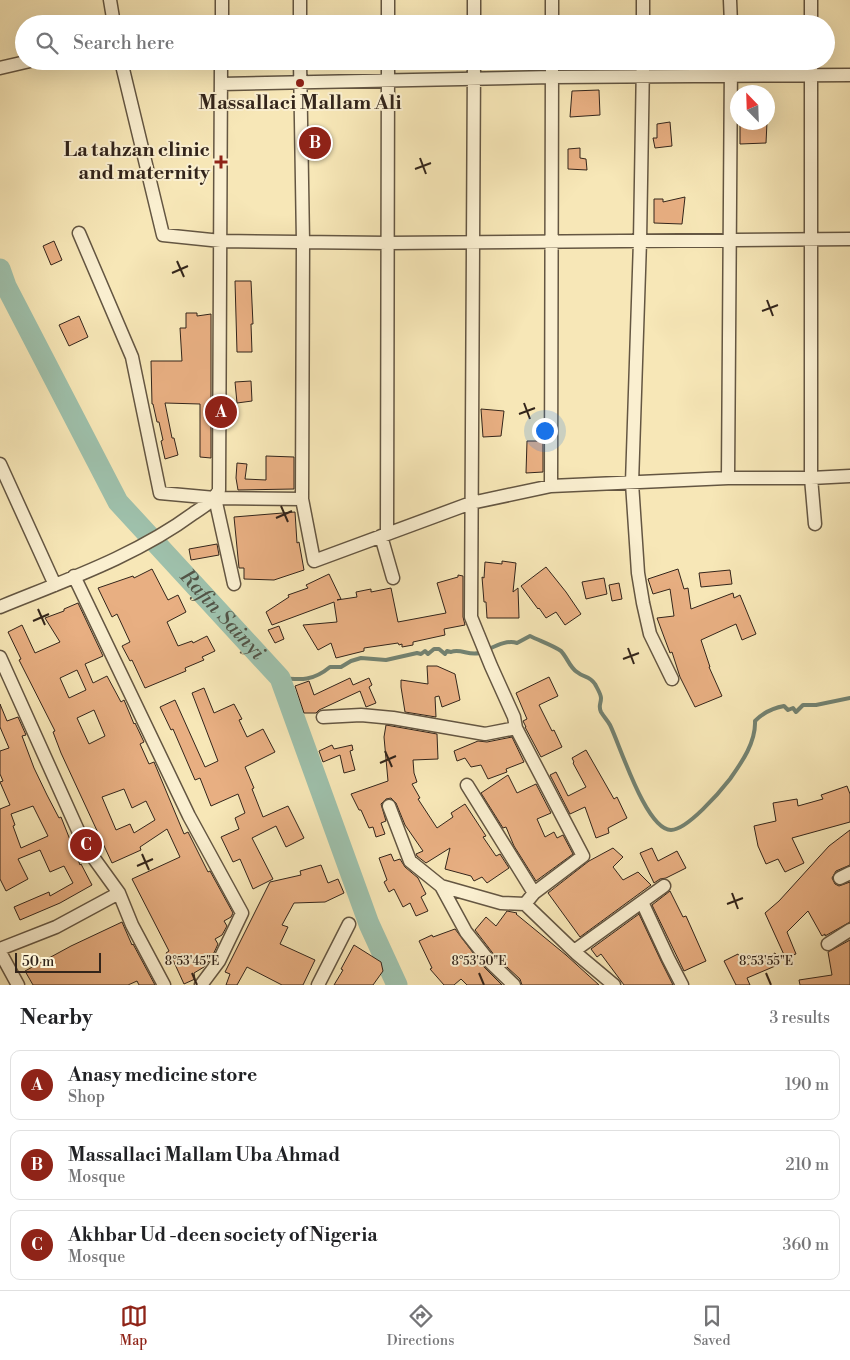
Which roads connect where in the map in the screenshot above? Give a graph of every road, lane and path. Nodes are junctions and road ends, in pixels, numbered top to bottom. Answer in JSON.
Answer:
{"nodes":[{"id":1,"x":110,"y":0,"type":"edge"},
{"id":2,"x":222,"y":0,"type":"edge"},
{"id":3,"x":300,"y":0,"type":"edge"},
{"id":4,"x":388,"y":0,"type":"edge"},
{"id":5,"x":474,"y":0,"type":"edge"},
{"id":6,"x":552,"y":0,"type":"edge"},
{"id":7,"x":644,"y":0,"type":"edge"},
{"id":8,"x":730,"y":0,"type":"edge"},
{"id":9,"x":811,"y":0,"type":"edge"},
{"id":10,"x":112,"y":15,"type":"edge"},
{"id":11,"x":222,"y":15,"type":"edge"},
{"id":12,"x":300,"y":15,"type":"edge"},
{"id":13,"x":388,"y":15,"type":"edge"},
{"id":14,"x":474,"y":15,"type":"edge"},
{"id":15,"x":552,"y":15,"type":"edge"},
{"id":16,"x":643,"y":15,"type":"edge"},
{"id":17,"x":730,"y":15,"type":"edge"},
{"id":18,"x":811,"y":15,"type":"edge"},
{"id":19,"x":15,"y":64,"type":"edge"},
{"id":20,"x":0,"y":68,"type":"edge"},
{"id":21,"x":123,"y":70,"type":"edge"},
{"id":22,"x":221,"y":70,"type":"edge"},
{"id":23,"x":300,"y":70,"type":"edge"},
{"id":24,"x":388,"y":70,"type":"edge"},
{"id":25,"x":474,"y":70,"type":"edge"},
{"id":26,"x":552,"y":70,"type":"edge"},
{"id":27,"x":642,"y":70,"type":"edge"},
{"id":28,"x":731,"y":70,"type":"edge"},
{"id":29,"x":793,"y":70,"type":"edge"},
{"id":30,"x":811,"y":70,"type":"edge"},
{"id":31,"x":822,"y":70,"type":"edge"},
{"id":32,"x":850,"y":75,"type":"edge"},
{"id":33,"x":552,"y":77,"type":"junction"},
{"id":34,"x":642,"y":77,"type":"junction"},
{"id":35,"x":731,"y":77,"type":"junction"},
{"id":36,"x":474,"y":79,"type":"junction"},
{"id":37,"x":388,"y":82,"type":"junction"},
{"id":38,"x":300,"y":83,"type":"junction"},
{"id":39,"x":221,"y":84,"type":"junction"},
{"id":40,"x":79,"y":233,"type":"dead end"},
{"id":41,"x":810,"y":238,"type":"junction"},
{"id":42,"x":850,"y":239,"type":"edge"},
{"id":43,"x":730,"y":240,"type":"junction"},
{"id":44,"x":221,"y":241,"type":"junction"},
{"id":45,"x":552,"y":241,"type":"junction"},
{"id":46,"x":640,"y":241,"type":"junction"},
{"id":47,"x":303,"y":242,"type":"junction"},
{"id":48,"x":473,"y":242,"type":"junction"},
{"id":49,"x":388,"y":243,"type":"junction"},
{"id":50,"x":0,"y":464,"type":"edge"},
{"id":51,"x":850,"y":476,"type":"edge"},
{"id":52,"x":728,"y":478,"type":"junction"},
{"id":53,"x":811,"y":478,"type":"junction"},
{"id":54,"x":632,"y":482,"type":"junction"},
{"id":55,"x":551,"y":486,"type":"junction"},
{"id":56,"x":215,"y":498,"type":"junction"},
{"id":57,"x":302,"y":499,"type":"junction"},
{"id":58,"x":471,"y":503,"type":"junction"},
{"id":59,"x":814,"y":524,"type":"dead end"},
{"id":60,"x":384,"y":535,"type":"junction"},
{"id":61,"x":74,"y":576,"type":"junction"},
{"id":62,"x":393,"y":578,"type":"dead end"},
{"id":63,"x":55,"y":584,"type":"junction"},
{"id":64,"x":234,"y":584,"type":"dead end"},
{"id":65,"x":0,"y":607,"type":"edge"},
{"id":66,"x":0,"y":658,"type":"edge"},
{"id":67,"x":672,"y":679,"type":"dead end"},
{"id":68,"x":323,"y":717,"type":"dead end"},
{"id":69,"x":516,"y":728,"type":"junction"},
{"id":70,"x":466,"y":786,"type":"dead end"},
{"id":71,"x":389,"y":806,"type":"dead end"},
{"id":72,"x":441,"y":886,"type":"junction"},
{"id":73,"x":664,"y":886,"type":"dead end"},
{"id":74,"x":119,"y":893,"type":"junction"},
{"id":75,"x":534,"y":894,"type":"junction"},
{"id":76,"x":642,"y":902,"type":"junction"},
{"id":77,"x":525,"y":904,"type":"junction"},
{"id":78,"x":349,"y":924,"type":"dead end"},
{"id":79,"x":850,"y":930,"type":"edge"},
{"id":80,"x":828,"y":944,"type":"dead end"},
{"id":81,"x":0,"y":951,"type":"edge"},
{"id":82,"x":574,"y":951,"type":"junction"},
{"id":83,"x":18,"y":985,"type":"edge"},
{"id":84,"x":164,"y":985,"type":"edge"},
{"id":85,"x":201,"y":985,"type":"edge"},
{"id":86,"x":318,"y":985,"type":"edge"},
{"id":87,"x":514,"y":985,"type":"edge"},
{"id":88,"x":614,"y":985,"type":"edge"},
{"id":89,"x":682,"y":985,"type":"edge"}],
"edges":[{"from":1,"to":10,"type":"street"},
{"from":2,"to":11,"type":"street"},
{"from":3,"to":12,"type":"street"},
{"from":4,"to":13,"type":"street"},
{"from":5,"to":14,"type":"street"},
{"from":6,"to":15,"type":"street"},
{"from":7,"to":16,"type":"street"},
{"from":8,"to":17,"type":"street"},
{"from":9,"to":18,"type":"street"},
{"from":19,"to":20,"type":"street"},
{"from":21,"to":44,"type":"street"},
{"from":22,"to":39,"type":"street"},
{"from":23,"to":38,"type":"street"},
{"from":24,"to":37,"type":"street"},
{"from":25,"to":36,"type":"street"},
{"from":26,"to":33,"type":"street"},
{"from":27,"to":34,"type":"street"},
{"from":28,"to":35,"type":"street"},
{"from":29,"to":35,"type":"street"},
{"from":30,"to":41,"type":"street"},
{"from":31,"to":32,"type":"street"},
{"from":33,"to":34,"type":"street"},
{"from":33,"to":36,"type":"street"},
{"from":33,"to":45,"type":"street"},
{"from":34,"to":35,"type":"street"},
{"from":34,"to":46,"type":"street"},
{"from":35,"to":43,"type":"street"},
{"from":36,"to":37,"type":"street"},
{"from":36,"to":48,"type":"street"},
{"from":37,"to":38,"type":"street"},
{"from":37,"to":49,"type":"street"},
{"from":38,"to":39,"type":"street"},
{"from":38,"to":47,"type":"street"},
{"from":39,"to":44,"type":"street"},
{"from":40,"to":56,"type":"street"},
{"from":41,"to":42,"type":"street"},
{"from":41,"to":43,"type":"street"},
{"from":41,"to":53,"type":"street"},
{"from":43,"to":46,"type":"street"},
{"from":43,"to":52,"type":"street"},
{"from":44,"to":47,"type":"street"},
{"from":44,"to":56,"type":"street"},
{"from":45,"to":46,"type":"street"},
{"from":45,"to":48,"type":"street"},
{"from":45,"to":55,"type":"street"},
{"from":46,"to":54,"type":"street"},
{"from":47,"to":49,"type":"street"},
{"from":47,"to":57,"type":"street"},
{"from":48,"to":49,"type":"street"},
{"from":48,"to":58,"type":"street"},
{"from":49,"to":60,"type":"street"},
{"from":50,"to":63,"type":"street"},
{"from":51,"to":53,"type":"street"},
{"from":52,"to":53,"type":"street"},
{"from":52,"to":54,"type":"street"},
{"from":53,"to":59,"type":"street"},
{"from":54,"to":55,"type":"street"},
{"from":54,"to":67,"type":"street"},
{"from":55,"to":58,"type":"street"},
{"from":56,"to":57,"type":"street"},
{"from":56,"to":61,"type":"street"},
{"from":56,"to":64,"type":"street"},
{"from":57,"to":60,"type":"street"},
{"from":58,"to":60,"type":"street"},
{"from":58,"to":69,"type":"street"},
{"from":60,"to":62,"type":"street"},
{"from":61,"to":63,"type":"street"},
{"from":61,"to":85,"type":"street"},
{"from":63,"to":65,"type":"street"},
{"from":66,"to":74,"type":"street"},
{"from":68,"to":69,"type":"street"},
{"from":69,"to":75,"type":"street"},
{"from":70,"to":75,"type":"street"},
{"from":71,"to":72,"type":"street"},
{"from":72,"to":77,"type":"street"},
{"from":72,"to":87,"type":"street"},
{"from":73,"to":76,"type":"street"},
{"from":74,"to":81,"type":"street"},
{"from":74,"to":84,"type":"street"},
{"from":75,"to":77,"type":"street"},
{"from":76,"to":82,"type":"street"},
{"from":76,"to":89,"type":"street"},
{"from":77,"to":82,"type":"street"},
{"from":78,"to":86,"type":"street"},
{"from":79,"to":80,"type":"street"},
{"from":81,"to":83,"type":"street"},
{"from":82,"to":88,"type":"street"}]}
